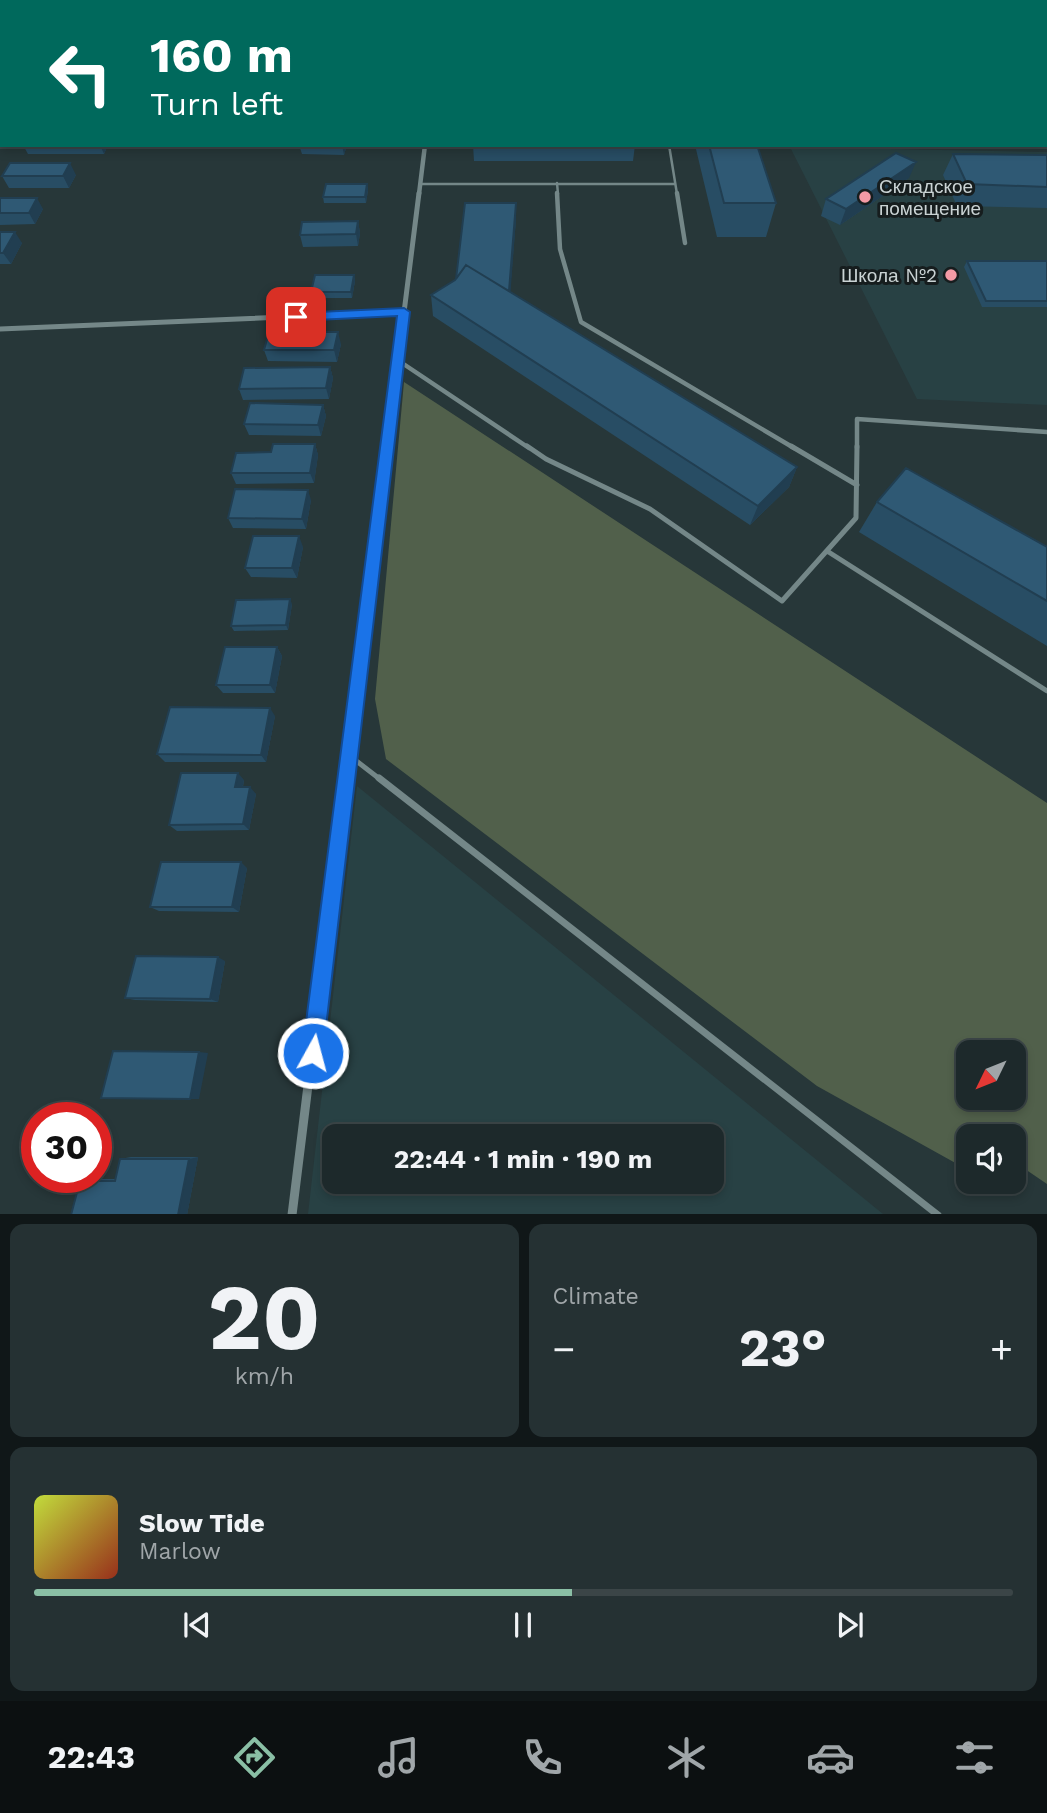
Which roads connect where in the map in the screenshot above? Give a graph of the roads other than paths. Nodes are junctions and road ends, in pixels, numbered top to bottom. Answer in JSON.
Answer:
{"nodes":[{"id":1,"x":425,"y":147,"type":"edge"},
{"id":2,"x":669,"y":147,"type":"edge"},
{"id":3,"x":558,"y":183,"type":"junction"},
{"id":4,"x":421,"y":184,"type":"junction"},
{"id":5,"x":675,"y":184,"type":"junction"},
{"id":6,"x":685,"y":243,"type":"dead end"},
{"id":7,"x":404,"y":312,"type":"junction"},
{"id":8,"x":0,"y":329,"type":"edge"},
{"id":9,"x":399,"y":361,"type":"junction"},
{"id":10,"x":1047,"y":432,"type":"edge"},
{"id":11,"x":857,"y":485,"type":"junction"},
{"id":12,"x":827,"y":551,"type":"junction"},
{"id":13,"x":1047,"y":691,"type":"edge"},
{"id":14,"x":350,"y":756,"type":"junction"},
{"id":15,"x":292,"y":1214,"type":"edge"},
{"id":16,"x":938,"y":1214,"type":"edge"}],
"edges":[{"from":1,"to":4,"type":"street"},
{"from":2,"to":5,"type":"lane"},
{"from":3,"to":4,"type":"lane"},
{"from":3,"to":5,"type":"lane"},
{"from":3,"to":11,"type":"lane"},
{"from":4,"to":7,"type":"street"},
{"from":5,"to":6,"type":"lane"},
{"from":7,"to":8,"type":"street"},
{"from":7,"to":9,"type":"street"},
{"from":9,"to":12,"type":"lane"},
{"from":9,"to":14,"type":"street"},
{"from":10,"to":11,"type":"lane"},
{"from":11,"to":12,"type":"lane"},
{"from":12,"to":13,"type":"lane"},
{"from":14,"to":15,"type":"street"},
{"from":14,"to":16,"type":"lane"}]}
